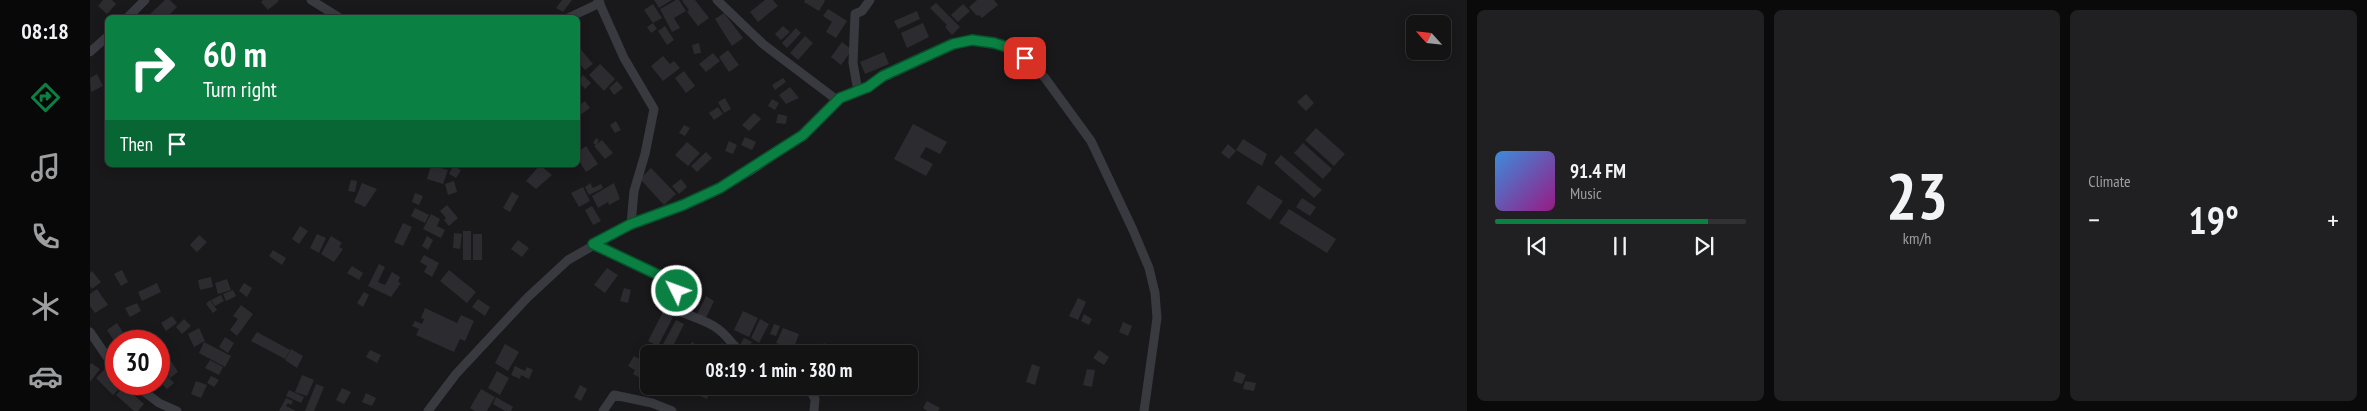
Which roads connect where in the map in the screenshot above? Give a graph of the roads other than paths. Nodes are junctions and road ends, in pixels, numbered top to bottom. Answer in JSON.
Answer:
{"nodes":[{"id":1,"x":145,"y":0,"type":"edge"},
{"id":2,"x":311,"y":0,"type":"edge"},
{"id":3,"x":717,"y":0,"type":"edge"},
{"id":4,"x":870,"y":0,"type":"edge"},
{"id":5,"x":599,"y":1,"type":"edge"},
{"id":6,"x":130,"y":15,"type":"edge"},
{"id":7,"x":335,"y":15,"type":"edge"},
{"id":8,"x":573,"y":15,"type":"edge"},
{"id":9,"x":105,"y":39,"type":"edge"},
{"id":10,"x":90,"y":52,"type":"edge"},
{"id":11,"x":858,"y":92,"type":"junction"},
{"id":12,"x":837,"y":100,"type":"junction"},
{"id":13,"x":631,"y":224,"type":"junction"},
{"id":14,"x":593,"y":244,"type":"junction"},
{"id":15,"x":90,"y":332,"type":"edge"},
{"id":16,"x":732,"y":345,"type":"edge"},
{"id":17,"x":105,"y":354,"type":"edge"},
{"id":18,"x":148,"y":395,"type":"edge"},
{"id":19,"x":814,"y":395,"type":"edge"},
{"id":20,"x":177,"y":411,"type":"edge"},
{"id":21,"x":428,"y":411,"type":"edge"},
{"id":22,"x":603,"y":411,"type":"edge"},
{"id":23,"x":672,"y":411,"type":"edge"},
{"id":24,"x":814,"y":411,"type":"edge"},
{"id":25,"x":1144,"y":411,"type":"edge"}],
"edges":[{"from":1,"to":6,"type":"street"},
{"from":2,"to":7,"type":"street"},
{"from":3,"to":12,"type":"street"},
{"from":4,"to":11,"type":"street"},
{"from":5,"to":8,"type":"street"},
{"from":5,"to":13,"type":"street"},
{"from":9,"to":10,"type":"street"},
{"from":11,"to":12,"type":"street"},
{"from":11,"to":25,"type":"street"},
{"from":12,"to":13,"type":"street"},
{"from":13,"to":14,"type":"street"},
{"from":14,"to":16,"type":"street"},
{"from":14,"to":21,"type":"street"},
{"from":15,"to":17,"type":"street"},
{"from":18,"to":20,"type":"street"},
{"from":19,"to":24,"type":"street"},
{"from":22,"to":23,"type":"street"}]}
